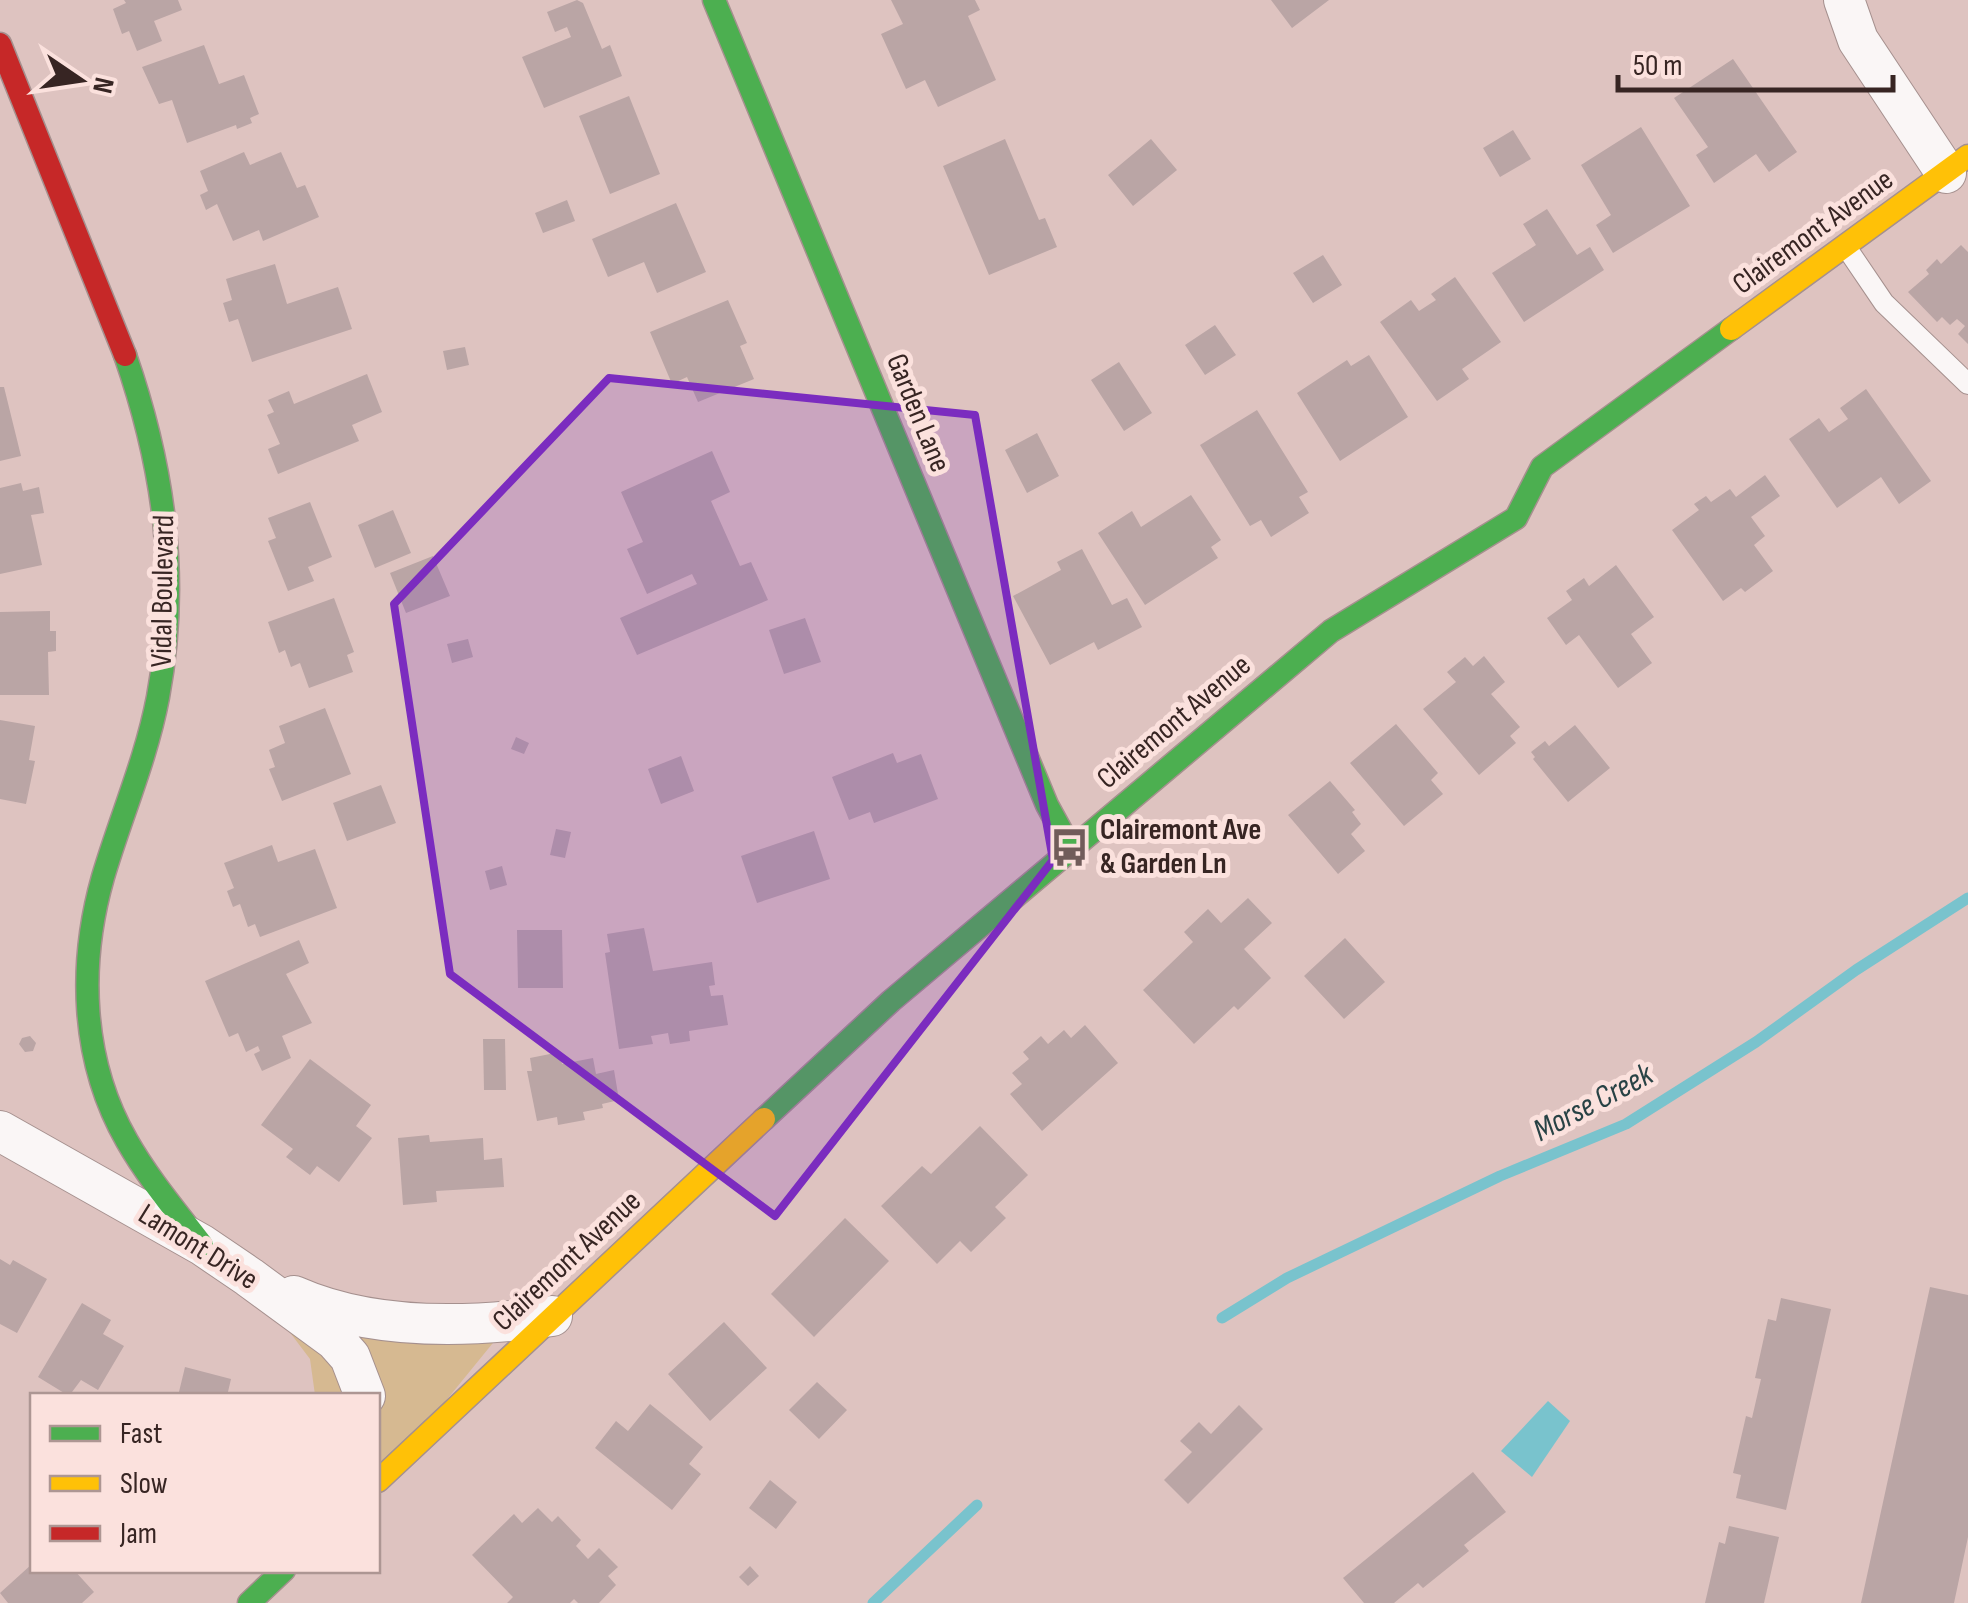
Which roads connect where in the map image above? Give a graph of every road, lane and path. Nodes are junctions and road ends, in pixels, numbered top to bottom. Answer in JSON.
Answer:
{"nodes":[{"id":1,"x":714,"y":0,"type":"edge"},
{"id":2,"x":1844,"y":0,"type":"edge"},
{"id":3,"x":0,"y":44,"type":"edge"},
{"id":4,"x":1957,"y":164,"type":"edge"},
{"id":5,"x":1845,"y":245,"type":"junction"},
{"id":6,"x":1968,"y":384,"type":"edge"},
{"id":7,"x":1070,"y":848,"type":"junction"},
{"id":8,"x":0,"y":1131,"type":"edge"},
{"id":9,"x":202,"y":1245,"type":"junction"},
{"id":10,"x":250,"y":1277,"type":"junction"},
{"id":11,"x":552,"y":1316,"type":"junction"},
{"id":12,"x":364,"y":1393,"type":"edge"},
{"id":13,"x":380,"y":1479,"type":"edge"},
{"id":14,"x":281,"y":1573,"type":"edge"},
{"id":15,"x":249,"y":1603,"type":"edge"}],
"edges":[{"from":1,"to":7,"type":"street","name":"Garden Lane"},
{"from":2,"to":4,"type":"street"},
{"from":3,"to":9,"type":"street","name":"Vidal Boulevard"},
{"from":4,"to":5,"type":"street","name":"Clairemont Avenue"},
{"from":5,"to":6,"type":"lane"},
{"from":5,"to":7,"type":"street","name":"Clairemont Avenue"},
{"from":7,"to":11,"type":"street","name":"Clairemont Avenue"},
{"from":8,"to":9,"type":"street","name":"Lamont Drive"},
{"from":9,"to":10,"type":"street","name":"Lamont Drive"},
{"from":10,"to":11,"type":"street"},
{"from":10,"to":12,"type":"street","name":"Lamont Drive"},
{"from":11,"to":13,"type":"street","name":"Clairemont Avenue"},
{"from":14,"to":15,"type":"street"}]}
